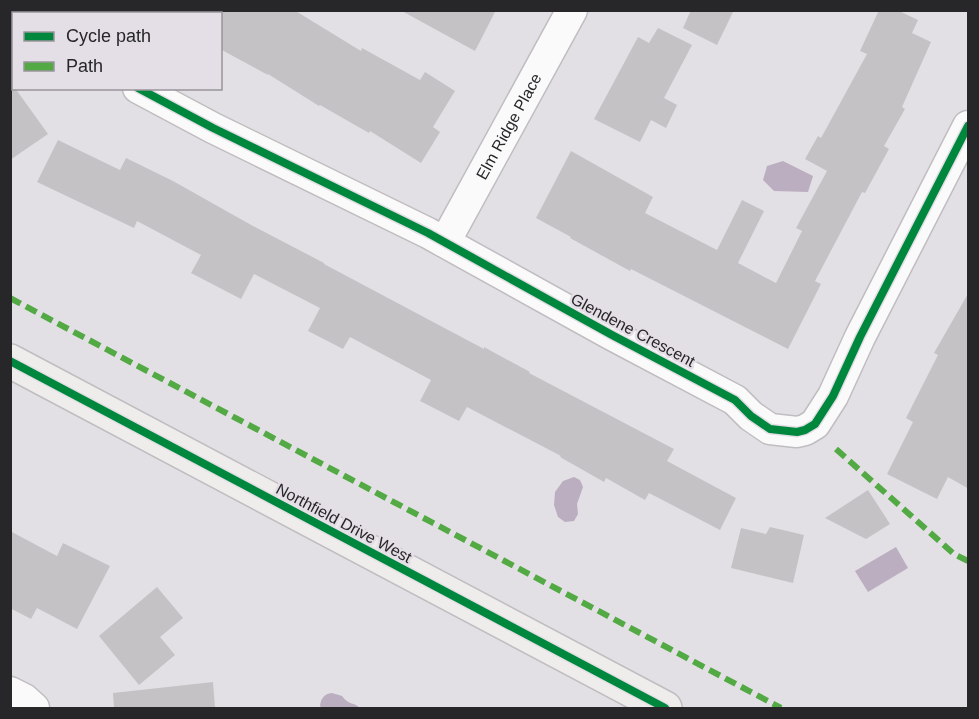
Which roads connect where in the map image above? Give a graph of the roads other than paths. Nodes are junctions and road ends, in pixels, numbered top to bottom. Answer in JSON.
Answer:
{"nodes":[{"id":1,"x":572,"y":10,"type":"edge"},
{"id":2,"x":142,"y":90,"type":"edge"},
{"id":3,"x":969,"y":126,"type":"edge"},
{"id":4,"x":445,"y":242,"type":"junction"},
{"id":5,"x":10,"y":361,"type":"edge"},
{"id":6,"x":10,"y":692,"type":"edge"},
{"id":7,"x":34,"y":708,"type":"edge"},
{"id":8,"x":665,"y":708,"type":"edge"}],
"edges":[{"from":1,"to":4,"type":"street","name":"Elm Ridge Place"},
{"from":2,"to":4,"type":"street","name":"Glendene Crescent"},
{"from":3,"to":4,"type":"street","name":"Glendene Crescent"},
{"from":5,"to":8,"type":"main road","name":"Northfield Drive West"},
{"from":6,"to":7,"type":"street"}]}
